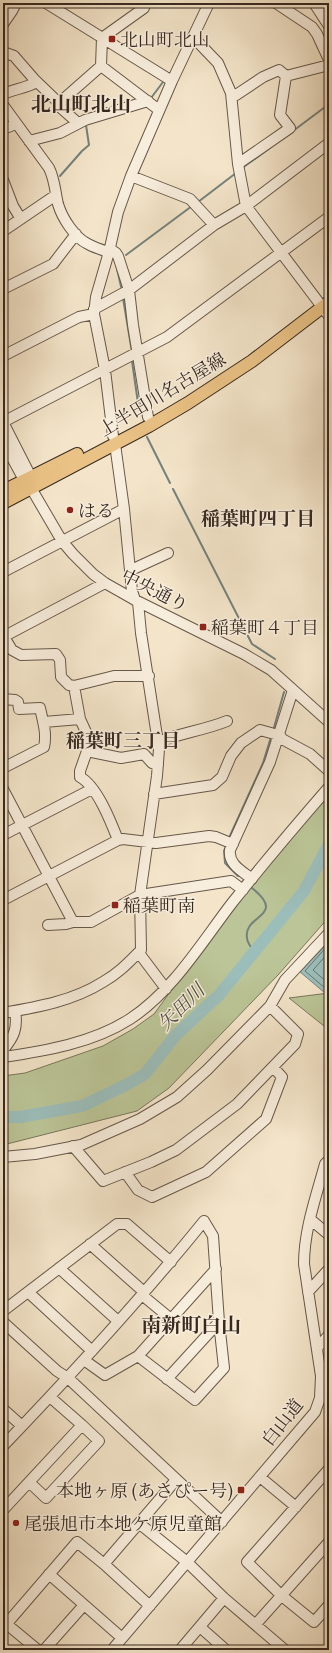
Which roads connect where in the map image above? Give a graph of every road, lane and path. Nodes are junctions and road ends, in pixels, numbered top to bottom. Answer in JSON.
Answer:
{"nodes":[{"id":1,"x":16,"y":3,"type":"edge"},
{"id":2,"x":46,"y":3,"type":"edge"},
{"id":3,"x":209,"y":3,"type":"edge"},
{"id":4,"x":276,"y":3,"type":"edge"},
{"id":5,"x":144,"y":5,"type":"edge"},
{"id":6,"x":318,"y":5,"type":"edge"},
{"id":7,"x":4,"y":22,"type":"edge"},
{"id":8,"x":329,"y":26,"type":"edge"},
{"id":9,"x":102,"y":38,"type":"junction"},
{"id":10,"x":194,"y":38,"type":"junction"},
{"id":11,"x":3,"y":52,"type":"edge"},
{"id":12,"x":329,"y":60,"type":"edge"},
{"id":13,"x":329,"y":65,"type":"edge"},
{"id":14,"x":101,"y":66,"type":"junction"},
{"id":15,"x":286,"y":76,"type":"junction"},
{"id":16,"x":172,"y":81,"type":"junction"},
{"id":17,"x":37,"y":82,"type":"junction"},
{"id":18,"x":230,"y":93,"type":"junction"},
{"id":19,"x":3,"y":94,"type":"edge"},
{"id":20,"x":148,"y":101,"type":"junction"},
{"id":21,"x":59,"y":102,"type":"junction"},
{"id":22,"x":3,"y":105,"type":"edge"},
{"id":23,"x":159,"y":110,"type":"junction"},
{"id":24,"x":78,"y":123,"type":"junction"},
{"id":25,"x":16,"y":124,"type":"junction"},
{"id":26,"x":3,"y":129,"type":"edge"},
{"id":27,"x":29,"y":141,"type":"junction"},
{"id":28,"x":329,"y":143,"type":"edge"},
{"id":29,"x":238,"y":164,"type":"junction"},
{"id":30,"x":131,"y":176,"type":"junction"},
{"id":31,"x":3,"y":180,"type":"edge"},
{"id":32,"x":56,"y":195,"type":"junction"},
{"id":33,"x":246,"y":206,"type":"junction"},
{"id":34,"x":329,"y":217,"type":"edge"},
{"id":35,"x":22,"y":219,"type":"junction"},
{"id":36,"x":214,"y":225,"type":"junction"},
{"id":37,"x":3,"y":231,"type":"edge"},
{"id":38,"x":76,"y":234,"type":"junction"},
{"id":39,"x":109,"y":251,"type":"junction"},
{"id":40,"x":281,"y":253,"type":"junction"},
{"id":41,"x":3,"y":289,"type":"edge"},
{"id":42,"x":128,"y":290,"type":"junction"},
{"id":43,"x":329,"y":294,"type":"edge"},
{"id":44,"x":325,"y":307,"type":"edge"},
{"id":45,"x":94,"y":312,"type":"junction"},
{"id":46,"x":137,"y":354,"type":"junction"},
{"id":47,"x":3,"y":356,"type":"edge"},
{"id":48,"x":105,"y":370,"type":"junction"},
{"id":49,"x":148,"y":417,"type":"junction"},
{"id":50,"x":3,"y":422,"type":"edge"},
{"id":51,"x":114,"y":440,"type":"junction"},
{"id":52,"x":3,"y":441,"type":"edge"},
{"id":53,"x":29,"y":482,"type":"junction"},
{"id":54,"x":3,"y":491,"type":"edge"},
{"id":55,"x":3,"y":503,"type":"edge"},
{"id":56,"x":124,"y":509,"type":"junction"},
{"id":57,"x":62,"y":542,"type":"junction"},
{"id":58,"x":168,"y":553,"type":"dead end"},
{"id":59,"x":131,"y":570,"type":"junction"},
{"id":60,"x":3,"y":572,"type":"edge"},
{"id":61,"x":105,"y":583,"type":"junction"},
{"id":62,"x":137,"y":601,"type":"junction"},
{"id":63,"x":3,"y":637,"type":"edge"},
{"id":64,"x":149,"y":676,"type":"junction"},
{"id":65,"x":74,"y":686,"type":"junction"},
{"id":66,"x":292,"y":690,"type":"junction"},
{"id":67,"x":3,"y":699,"type":"edge"},
{"id":68,"x":80,"y":719,"type":"junction"},
{"id":69,"x":227,"y":721,"type":"dead end"},
{"id":70,"x":44,"y":722,"type":"junction"},
{"id":71,"x":329,"y":722,"type":"edge"},
{"id":72,"x":276,"y":734,"type":"junction"},
{"id":73,"x":158,"y":742,"type":"junction"},
{"id":74,"x":87,"y":751,"type":"junction"},
{"id":75,"x":158,"y":765,"type":"junction"},
{"id":76,"x":3,"y":768,"type":"edge"},
{"id":77,"x":329,"y":771,"type":"edge"},
{"id":78,"x":329,"y":787,"type":"edge"},
{"id":79,"x":3,"y":788,"type":"edge"},
{"id":80,"x":92,"y":789,"type":"junction"},
{"id":81,"x":154,"y":794,"type":"junction"},
{"id":82,"x":23,"y":825,"type":"junction"},
{"id":83,"x":3,"y":836,"type":"edge"},
{"id":84,"x":118,"y":840,"type":"junction"},
{"id":85,"x":148,"y":842,"type":"junction"},
{"id":86,"x":229,"y":842,"type":"junction"},
{"id":87,"x":49,"y":876,"type":"junction"},
{"id":88,"x":252,"y":879,"type":"junction"},
{"id":89,"x":243,"y":890,"type":"junction"},
{"id":90,"x":140,"y":895,"type":"junction"},
{"id":91,"x":3,"y":900,"type":"edge"},
{"id":92,"x":73,"y":922,"type":"junction"},
{"id":93,"x":48,"y":925,"type":"dead end"},
{"id":94,"x":329,"y":933,"type":"edge"},
{"id":95,"x":139,"y":953,"type":"junction"},
{"id":96,"x":166,"y":989,"type":"junction"},
{"id":97,"x":270,"y":1006,"type":"junction"},
{"id":98,"x":15,"y":1011,"type":"junction"},
{"id":99,"x":3,"y":1013,"type":"edge"},
{"id":100,"x":3,"y":1050,"type":"edge"},
{"id":101,"x":3,"y":1058,"type":"edge"},
{"id":102,"x":273,"y":1067,"type":"junction"},
{"id":103,"x":73,"y":1146,"type":"junction"},
{"id":104,"x":3,"y":1157,"type":"edge"},
{"id":105,"x":329,"y":1160,"type":"edge"},
{"id":106,"x":125,"y":1172,"type":"junction"},
{"id":107,"x":310,"y":1218,"type":"junction"},
{"id":108,"x":329,"y":1235,"type":"edge"},
{"id":109,"x":90,"y":1244,"type":"junction"},
{"id":110,"x":171,"y":1262,"type":"junction"},
{"id":111,"x":59,"y":1268,"type":"junction"},
{"id":112,"x":216,"y":1269,"type":"junction"},
{"id":113,"x":329,"y":1269,"type":"edge"},
{"id":114,"x":28,"y":1292,"type":"junction"},
{"id":115,"x":308,"y":1292,"type":"junction"},
{"id":116,"x":143,"y":1294,"type":"junction"},
{"id":117,"x":3,"y":1311,"type":"edge"},
{"id":118,"x":171,"y":1319,"type":"junction"},
{"id":119,"x":3,"y":1322,"type":"edge"},
{"id":120,"x":118,"y":1322,"type":"junction"},
{"id":121,"x":219,"y":1322,"type":"junction"},
{"id":122,"x":329,"y":1335,"type":"edge"},
{"id":123,"x":317,"y":1348,"type":"junction"},
{"id":124,"x":92,"y":1351,"type":"junction"},
{"id":125,"x":138,"y":1356,"type":"junction"},
{"id":126,"x":84,"y":1360,"type":"junction"},
{"id":127,"x":68,"y":1378,"type":"junction"},
{"id":128,"x":167,"y":1379,"type":"junction"},
{"id":129,"x":325,"y":1384,"type":"edge"},
{"id":130,"x":50,"y":1397,"type":"junction"},
{"id":131,"x":3,"y":1409,"type":"edge"},
{"id":132,"x":82,"y":1425,"type":"junction"},
{"id":133,"x":22,"y":1426,"type":"junction"},
{"id":134,"x":3,"y":1446,"type":"edge"},
{"id":135,"x":329,"y":1469,"type":"edge"},
{"id":136,"x":260,"y":1477,"type":"junction"},
{"id":137,"x":176,"y":1480,"type":"junction"},
{"id":138,"x":29,"y":1482,"type":"junction"},
{"id":139,"x":296,"y":1507,"type":"junction"},
{"id":140,"x":3,"y":1510,"type":"edge"},
{"id":141,"x":222,"y":1522,"type":"junction"},
{"id":142,"x":140,"y":1524,"type":"junction"},
{"id":143,"x":329,"y":1542,"type":"edge"},
{"id":144,"x":187,"y":1562,"type":"junction"},
{"id":145,"x":104,"y":1564,"type":"junction"},
{"id":146,"x":49,"y":1574,"type":"junction"},
{"id":147,"x":282,"y":1596,"type":"junction"},
{"id":148,"x":224,"y":1598,"type":"junction"},
{"id":149,"x":84,"y":1604,"type":"junction"},
{"id":150,"x":329,"y":1605,"type":"edge"},
{"id":151,"x":150,"y":1606,"type":"junction"},
{"id":152,"x":4,"y":1624,"type":"edge"},
{"id":153,"x":256,"y":1624,"type":"junction"},
{"id":154,"x":200,"y":1627,"type":"junction"},
{"id":155,"x":122,"y":1638,"type":"junction"},
{"id":156,"x":38,"y":1650,"type":"edge"},
{"id":157,"x":44,"y":1650,"type":"edge"},
{"id":158,"x":112,"y":1650,"type":"edge"},
{"id":159,"x":180,"y":1650,"type":"edge"},
{"id":160,"x":226,"y":1650,"type":"edge"},
{"id":161,"x":285,"y":1650,"type":"edge"}],
"edges":[{"from":1,"to":7,"type":"street"},
{"from":2,"to":9,"type":"street"},
{"from":3,"to":10,"type":"street"},
{"from":4,"to":12,"type":"street"},
{"from":5,"to":9,"type":"street"},
{"from":6,"to":8,"type":"street"},
{"from":9,"to":14,"type":"street"},
{"from":9,"to":16,"type":"street"},
{"from":10,"to":16,"type":"street"},
{"from":10,"to":18,"type":"street"},
{"from":11,"to":17,"type":"street"},
{"from":13,"to":15,"type":"street"},
{"from":14,"to":20,"type":"street"},
{"from":14,"to":21,"type":"street"},
{"from":15,"to":18,"type":"street"},
{"from":15,"to":29,"type":"street"},
{"from":16,"to":23,"type":"street"},
{"from":17,"to":19,"type":"street"},
{"from":17,"to":21,"type":"street"},
{"from":18,"to":29,"type":"street"},
{"from":20,"to":23,"type":"street"},
{"from":20,"to":24,"type":"street"},
{"from":21,"to":24,"type":"street"},
{"from":22,"to":25,"type":"street"},
{"from":23,"to":30,"type":"street"},
{"from":24,"to":27,"type":"street"},
{"from":25,"to":26,"type":"street"},
{"from":25,"to":27,"type":"street"},
{"from":27,"to":32,"type":"street"},
{"from":28,"to":33,"type":"street"},
{"from":29,"to":33,"type":"street"},
{"from":30,"to":36,"type":"street"},
{"from":30,"to":39,"type":"street"},
{"from":31,"to":35,"type":"street"},
{"from":32,"to":35,"type":"street"},
{"from":32,"to":38,"type":"street"},
{"from":33,"to":36,"type":"street"},
{"from":33,"to":40,"type":"street"},
{"from":34,"to":40,"type":"street"},
{"from":35,"to":37,"type":"street"},
{"from":36,"to":42,"type":"street"},
{"from":38,"to":39,"type":"street"},
{"from":38,"to":41,"type":"street"},
{"from":39,"to":42,"type":"street"},
{"from":39,"to":45,"type":"street"},
{"from":40,"to":44,"type":"street"},
{"from":40,"to":46,"type":"street"},
{"from":42,"to":45,"type":"street"},
{"from":42,"to":46,"type":"street"},
{"from":43,"to":44,"type":"main road","name":"上半田川名古屋線"},
{"from":44,"to":49,"type":"main road","name":"上半田川名古屋線"},
{"from":44,"to":51,"type":"main road","name":"上半田川名古屋線"},
{"from":45,"to":47,"type":"street"},
{"from":45,"to":48,"type":"street"},
{"from":46,"to":48,"type":"street"},
{"from":46,"to":49,"type":"street"},
{"from":48,"to":50,"type":"street"},
{"from":48,"to":51,"type":"street"},
{"from":49,"to":51,"type":"main road","name":"上半田川名古屋線"},
{"from":50,"to":53,"type":"street","name":"中央通り"},
{"from":51,"to":53,"type":"main road","name":"上半田川名古屋線"},
{"from":51,"to":56,"type":"street"},
{"from":52,"to":53,"type":"street","name":"中央通り"},
{"from":53,"to":54,"type":"main road","name":"上半田川名古屋線"},
{"from":53,"to":55,"type":"main road","name":"上半田川名古屋線"},
{"from":53,"to":57,"type":"street","name":"中央通り"},
{"from":56,"to":57,"type":"street"},
{"from":56,"to":59,"type":"street"},
{"from":57,"to":60,"type":"street"},
{"from":57,"to":61,"type":"street","name":"中央通り"},
{"from":58,"to":59,"type":"street"},
{"from":59,"to":62,"type":"street"},
{"from":61,"to":62,"type":"street","name":"中央通り"},
{"from":61,"to":63,"type":"street"},
{"from":62,"to":64,"type":"street"},
{"from":62,"to":66,"type":"street","name":"中央通り"},
{"from":63,"to":65,"type":"street"},
{"from":64,"to":65,"type":"street"},
{"from":64,"to":73,"type":"street"},
{"from":65,"to":68,"type":"street"},
{"from":66,"to":71,"type":"street","name":"中央通り"},
{"from":66,"to":72,"type":"street"},
{"from":67,"to":70,"type":"street"},
{"from":68,"to":70,"type":"street"},
{"from":68,"to":74,"type":"street"},
{"from":69,"to":73,"type":"street"},
{"from":70,"to":76,"type":"street"},
{"from":72,"to":77,"type":"street"},
{"from":72,"to":81,"type":"street"},
{"from":72,"to":86,"type":"street"},
{"from":73,"to":75,"type":"street"},
{"from":74,"to":75,"type":"street"},
{"from":74,"to":80,"type":"street"},
{"from":75,"to":81,"type":"street"},
{"from":78,"to":88,"type":"street"},
{"from":79,"to":82,"type":"street"},
{"from":80,"to":82,"type":"street"},
{"from":80,"to":84,"type":"street"},
{"from":81,"to":85,"type":"street"},
{"from":82,"to":83,"type":"street"},
{"from":82,"to":87,"type":"street"},
{"from":84,"to":85,"type":"street"},
{"from":84,"to":87,"type":"street"},
{"from":85,"to":86,"type":"street"},
{"from":85,"to":90,"type":"street"},
{"from":86,"to":88,"type":"street"},
{"from":87,"to":91,"type":"street"},
{"from":87,"to":92,"type":"street"},
{"from":88,"to":89,"type":"street"},
{"from":89,"to":90,"type":"street"},
{"from":89,"to":96,"type":"street"},
{"from":90,"to":92,"type":"street"},
{"from":90,"to":95,"type":"street"},
{"from":92,"to":93,"type":"street"},
{"from":94,"to":97,"type":"street"},
{"from":95,"to":96,"type":"street"},
{"from":95,"to":98,"type":"street"},
{"from":96,"to":101,"type":"street"},
{"from":97,"to":102,"type":"street"},
{"from":97,"to":103,"type":"street"},
{"from":98,"to":99,"type":"street"},
{"from":98,"to":100,"type":"street"},
{"from":102,"to":106,"type":"street"},
{"from":102,"to":106,"type":"street"},
{"from":103,"to":104,"type":"street"},
{"from":103,"to":106,"type":"street"},
{"from":105,"to":107,"type":"street","name":"白山道"},
{"from":107,"to":108,"type":"street"},
{"from":107,"to":115,"type":"street","name":"白山道"},
{"from":109,"to":110,"type":"street"},
{"from":109,"to":111,"type":"street"},
{"from":109,"to":116,"type":"street"},
{"from":110,"to":112,"type":"street"},
{"from":110,"to":116,"type":"street"},
{"from":111,"to":114,"type":"street"},
{"from":111,"to":120,"type":"street"},
{"from":112,"to":118,"type":"street"},
{"from":112,"to":121,"type":"street"},
{"from":113,"to":115,"type":"street"},
{"from":114,"to":117,"type":"street"},
{"from":114,"to":124,"type":"street"},
{"from":115,"to":123,"type":"street","name":"白山道"},
{"from":116,"to":118,"type":"street"},
{"from":116,"to":120,"type":"street"},
{"from":118,"to":125,"type":"street"},
{"from":119,"to":127,"type":"street"},
{"from":120,"to":124,"type":"street"},
{"from":121,"to":128,"type":"street"},
{"from":121,"to":128,"type":"street"},
{"from":122,"to":123,"type":"street"},
{"from":123,"to":129,"type":"street","name":"白山道"},
{"from":124,"to":126,"type":"street"},
{"from":125,"to":126,"type":"street"},
{"from":125,"to":128,"type":"street"},
{"from":126,"to":127,"type":"street"},
{"from":127,"to":130,"type":"street"},
{"from":127,"to":137,"type":"street"},
{"from":129,"to":136,"type":"street","name":"白山道"},
{"from":130,"to":132,"type":"street"},
{"from":130,"to":133,"type":"street"},
{"from":131,"to":133,"type":"street"},
{"from":132,"to":138,"type":"street"},
{"from":132,"to":138,"type":"street"},
{"from":133,"to":134,"type":"street"},
{"from":135,"to":139,"type":"street"},
{"from":136,"to":139,"type":"street"},
{"from":136,"to":141,"type":"street","name":"白山道"},
{"from":137,"to":141,"type":"street"},
{"from":137,"to":142,"type":"street"},
{"from":138,"to":140,"type":"street"},
{"from":139,"to":147,"type":"street"},
{"from":141,"to":144,"type":"street","name":"白山道"},
{"from":142,"to":144,"type":"street"},
{"from":142,"to":145,"type":"street"},
{"from":143,"to":147,"type":"street"},
{"from":144,"to":148,"type":"street"},
{"from":144,"to":151,"type":"street","name":"白山道"},
{"from":145,"to":146,"type":"street"},
{"from":145,"to":151,"type":"street"},
{"from":146,"to":149,"type":"street"},
{"from":146,"to":152,"type":"street"},
{"from":147,"to":150,"type":"street"},
{"from":147,"to":153,"type":"street"},
{"from":148,"to":153,"type":"street"},
{"from":148,"to":154,"type":"street"},
{"from":149,"to":155,"type":"street"},
{"from":149,"to":157,"type":"street"},
{"from":151,"to":155,"type":"street","name":"白山道"},
{"from":152,"to":156,"type":"street"},
{"from":153,"to":161,"type":"street"},
{"from":154,"to":159,"type":"street"},
{"from":154,"to":160,"type":"street"},
{"from":155,"to":158,"type":"street","name":"白山道"}]}
